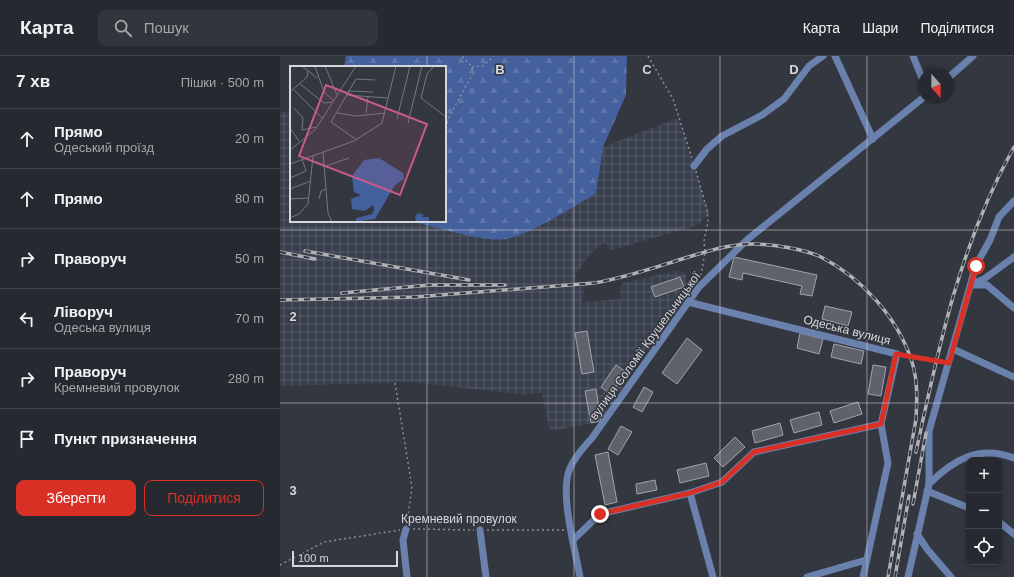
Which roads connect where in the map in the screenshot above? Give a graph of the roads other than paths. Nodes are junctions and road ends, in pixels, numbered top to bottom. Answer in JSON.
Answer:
{"nodes":[{"id":1,"x":823,"y":56,"type":"edge"},
{"id":2,"x":835,"y":56,"type":"edge"},
{"id":3,"x":913,"y":56,"type":"edge"},
{"id":4,"x":974,"y":56,"type":"edge"},
{"id":5,"x":918,"y":68,"type":"edge"},
{"id":6,"x":954,"y":73,"type":"edge"},
{"id":7,"x":918,"y":102,"type":"edge"},
{"id":8,"x":873,"y":139,"type":"junction"},
{"id":9,"x":694,"y":166,"type":"dead end"},
{"id":10,"x":1014,"y":201,"type":"edge"},
{"id":11,"x":1014,"y":257,"type":"edge"},
{"id":12,"x":971,"y":285,"type":"junction"},
{"id":13,"x":688,"y":302,"type":"junction"},
{"id":14,"x":1014,"y":308,"type":"edge"},
{"id":15,"x":953,"y":349,"type":"junction"},
{"id":16,"x":1014,"y":377,"type":"edge"},
{"id":17,"x":881,"y":424,"type":"junction"},
{"id":18,"x":1014,"y":458,"type":"edge"},
{"id":19,"x":930,"y":484,"type":"junction"},
{"id":20,"x":926,"y":491,"type":"junction"},
{"id":21,"x":690,"y":493,"type":"junction"},
{"id":22,"x":966,"y":507,"type":"edge"},
{"id":23,"x":1002,"y":524,"type":"edge"},
{"id":24,"x":406,"y":529,"type":"road end"},
{"id":25,"x":480,"y":530,"type":"road end"},
{"id":26,"x":917,"y":534,"type":"junction"},
{"id":27,"x":1014,"y":534,"type":"edge"},
{"id":28,"x":574,"y":539,"type":"junction"},
{"id":29,"x":866,"y":560,"type":"junction"},
{"id":30,"x":407,"y":577,"type":"edge"},
{"id":31,"x":486,"y":577,"type":"edge"},
{"id":32,"x":580,"y":577,"type":"edge"},
{"id":33,"x":713,"y":577,"type":"edge"},
{"id":34,"x":806,"y":577,"type":"edge"},
{"id":35,"x":863,"y":577,"type":"edge"},
{"id":36,"x":908,"y":577,"type":"edge"},
{"id":37,"x":951,"y":577,"type":"edge"}],
"edges":[{"from":1,"to":9,"type":"street"},
{"from":2,"to":8,"type":"street"},
{"from":3,"to":5,"type":"street"},
{"from":4,"to":6,"type":"street"},
{"from":7,"to":8,"type":"street","name":"вулиця Соломії Крушельницької"},
{"from":8,"to":13,"type":"street","name":"вулиця Соломії Крушельницької"},
{"from":10,"to":12,"type":"street"},
{"from":11,"to":12,"type":"street"},
{"from":12,"to":14,"type":"street"},
{"from":12,"to":15,"type":"street"},
{"from":13,"to":17,"type":"street","name":"Одеська вулиця"},
{"from":13,"to":28,"type":"street","name":"вулиця Соломії Крушельницької"},
{"from":15,"to":16,"type":"street"},
{"from":15,"to":19,"type":"street"},
{"from":17,"to":21,"type":"street"},
{"from":17,"to":29,"type":"street","name":"Одеська вулиця"},
{"from":18,"to":19,"type":"street"},
{"from":19,"to":20,"type":"street"},
{"from":20,"to":22,"type":"street"},
{"from":20,"to":26,"type":"street"},
{"from":21,"to":28,"type":"street"},
{"from":21,"to":33,"type":"street"},
{"from":23,"to":27,"type":"street"},
{"from":24,"to":30,"type":"street"},
{"from":25,"to":31,"type":"street"},
{"from":26,"to":36,"type":"street"},
{"from":26,"to":37,"type":"street"},
{"from":28,"to":32,"type":"street","name":"вулиця Соломії Крушельницької"},
{"from":29,"to":34,"type":"street"},
{"from":29,"to":35,"type":"street","name":"Одеська вулиця"}]}
